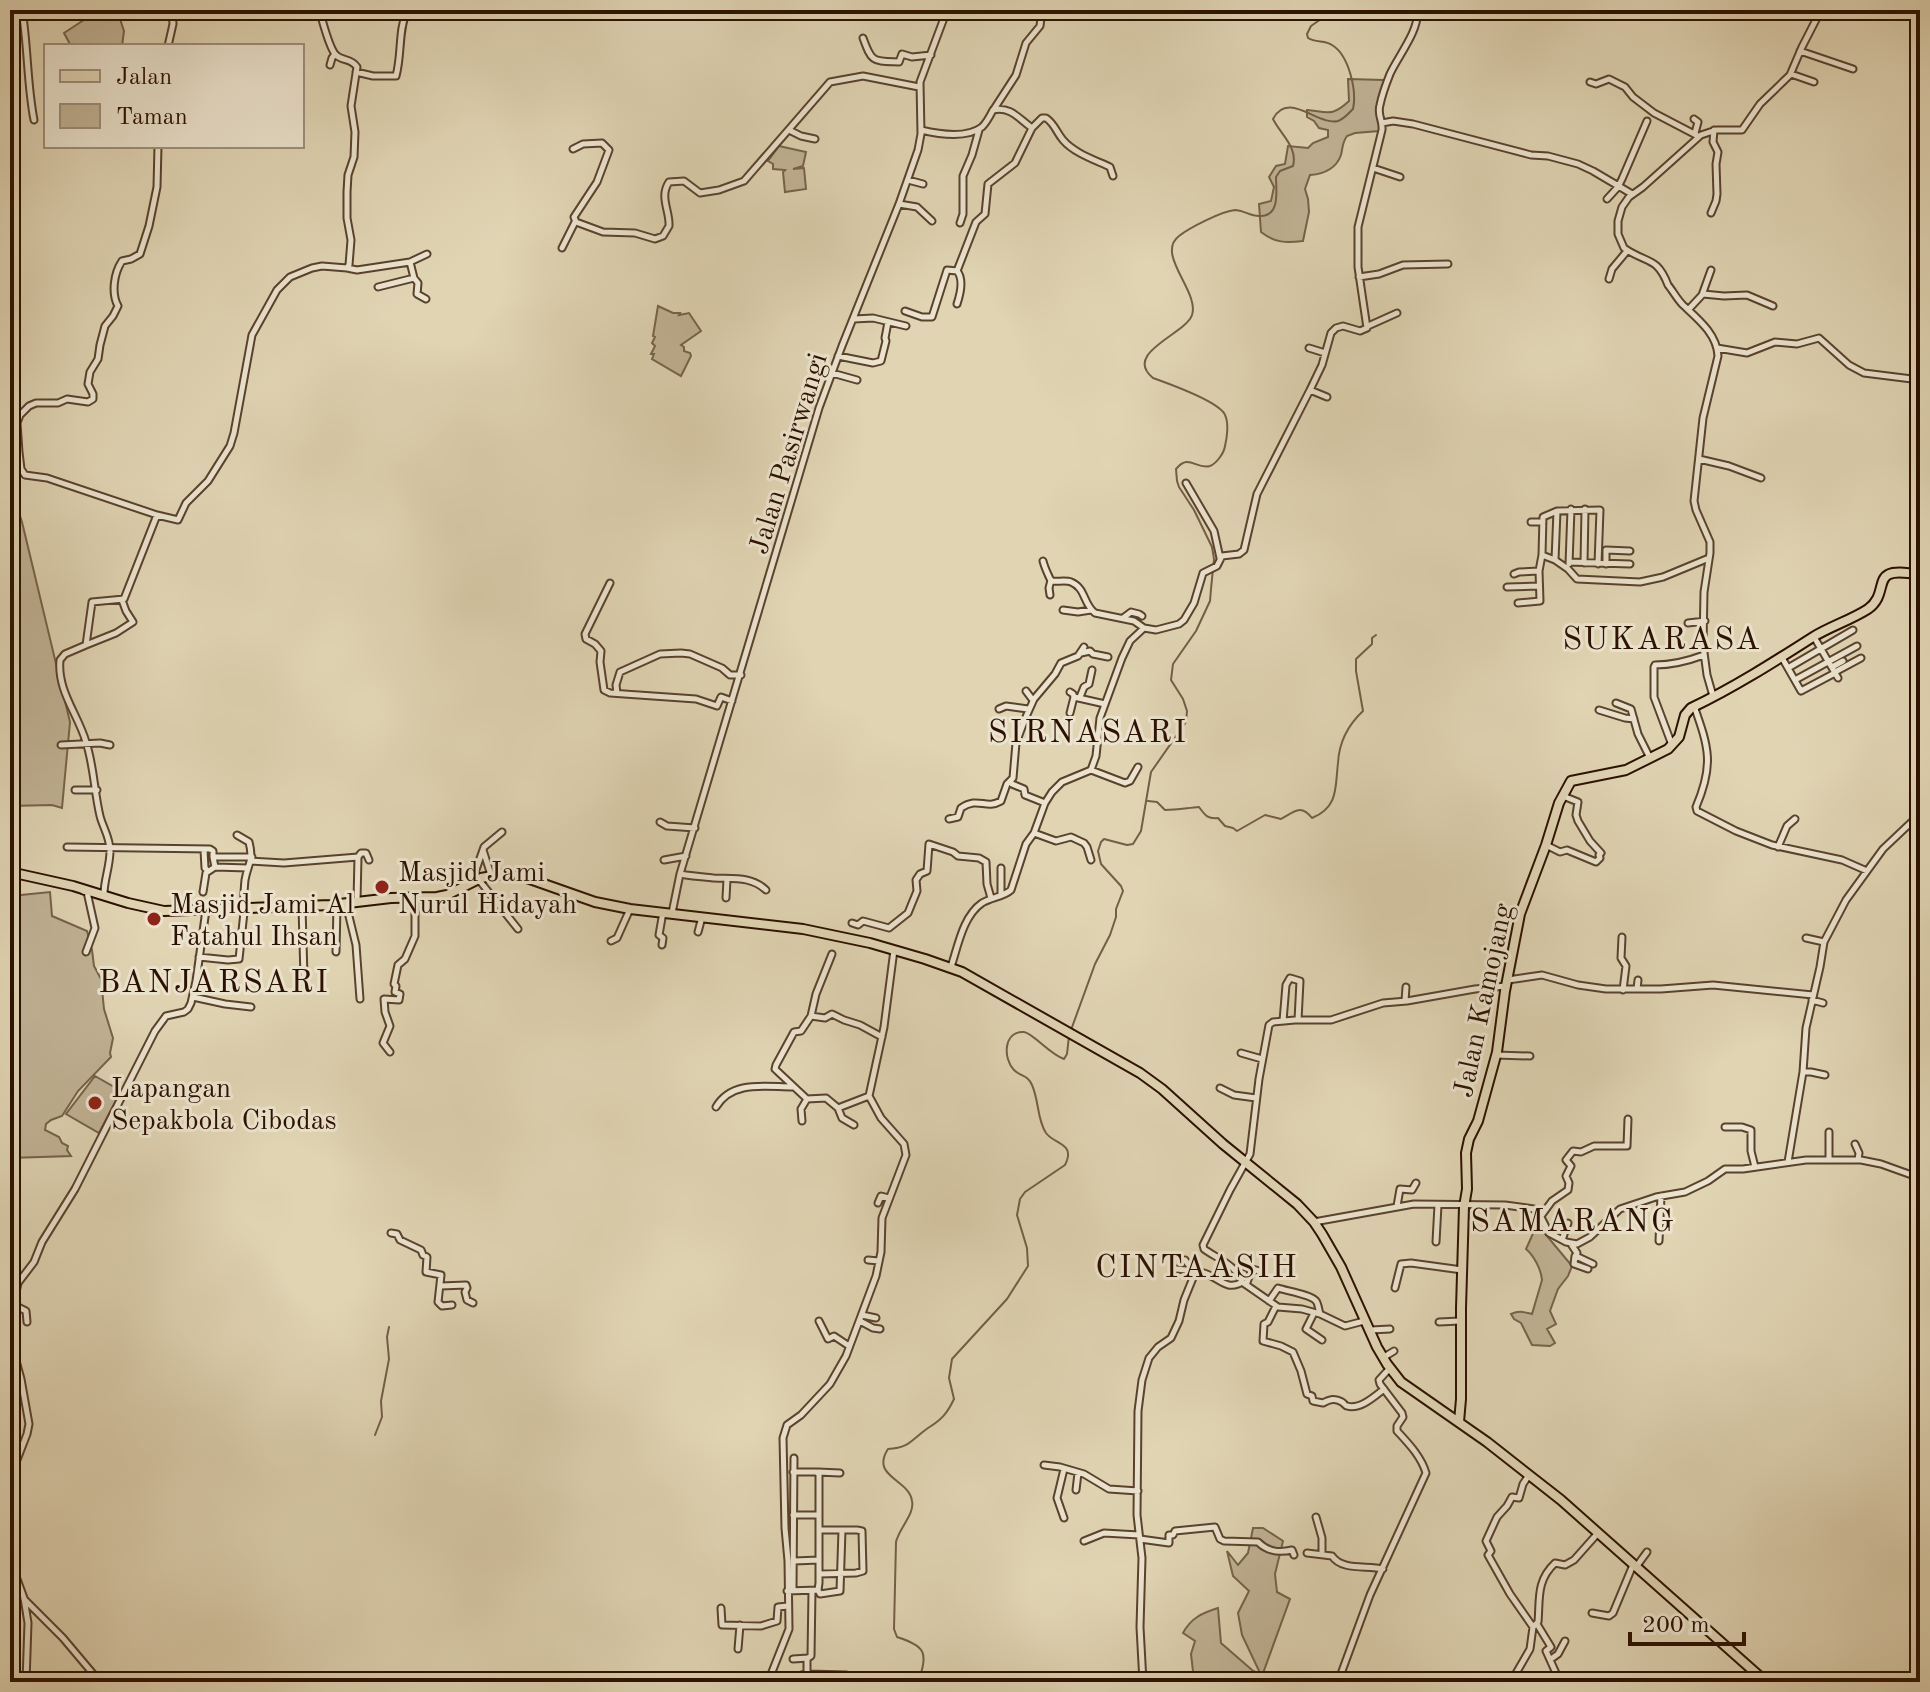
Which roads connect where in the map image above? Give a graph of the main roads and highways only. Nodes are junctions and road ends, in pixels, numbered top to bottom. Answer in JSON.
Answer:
{"nodes":[{"id":1,"x":1920,"y":575,"type":"edge"},
{"id":2,"x":10,"y":872,"type":"edge"},
{"id":3,"x":1459,"y":1422,"type":"junction"},
{"id":4,"x":1766,"y":1682,"type":"edge"}],
"edges":[{"from":1,"to":3,"type":"main road","name":"Jalan Kamojang"},
{"from":2,"to":3,"type":"main road"},
{"from":3,"to":4,"type":"main road"}]}
